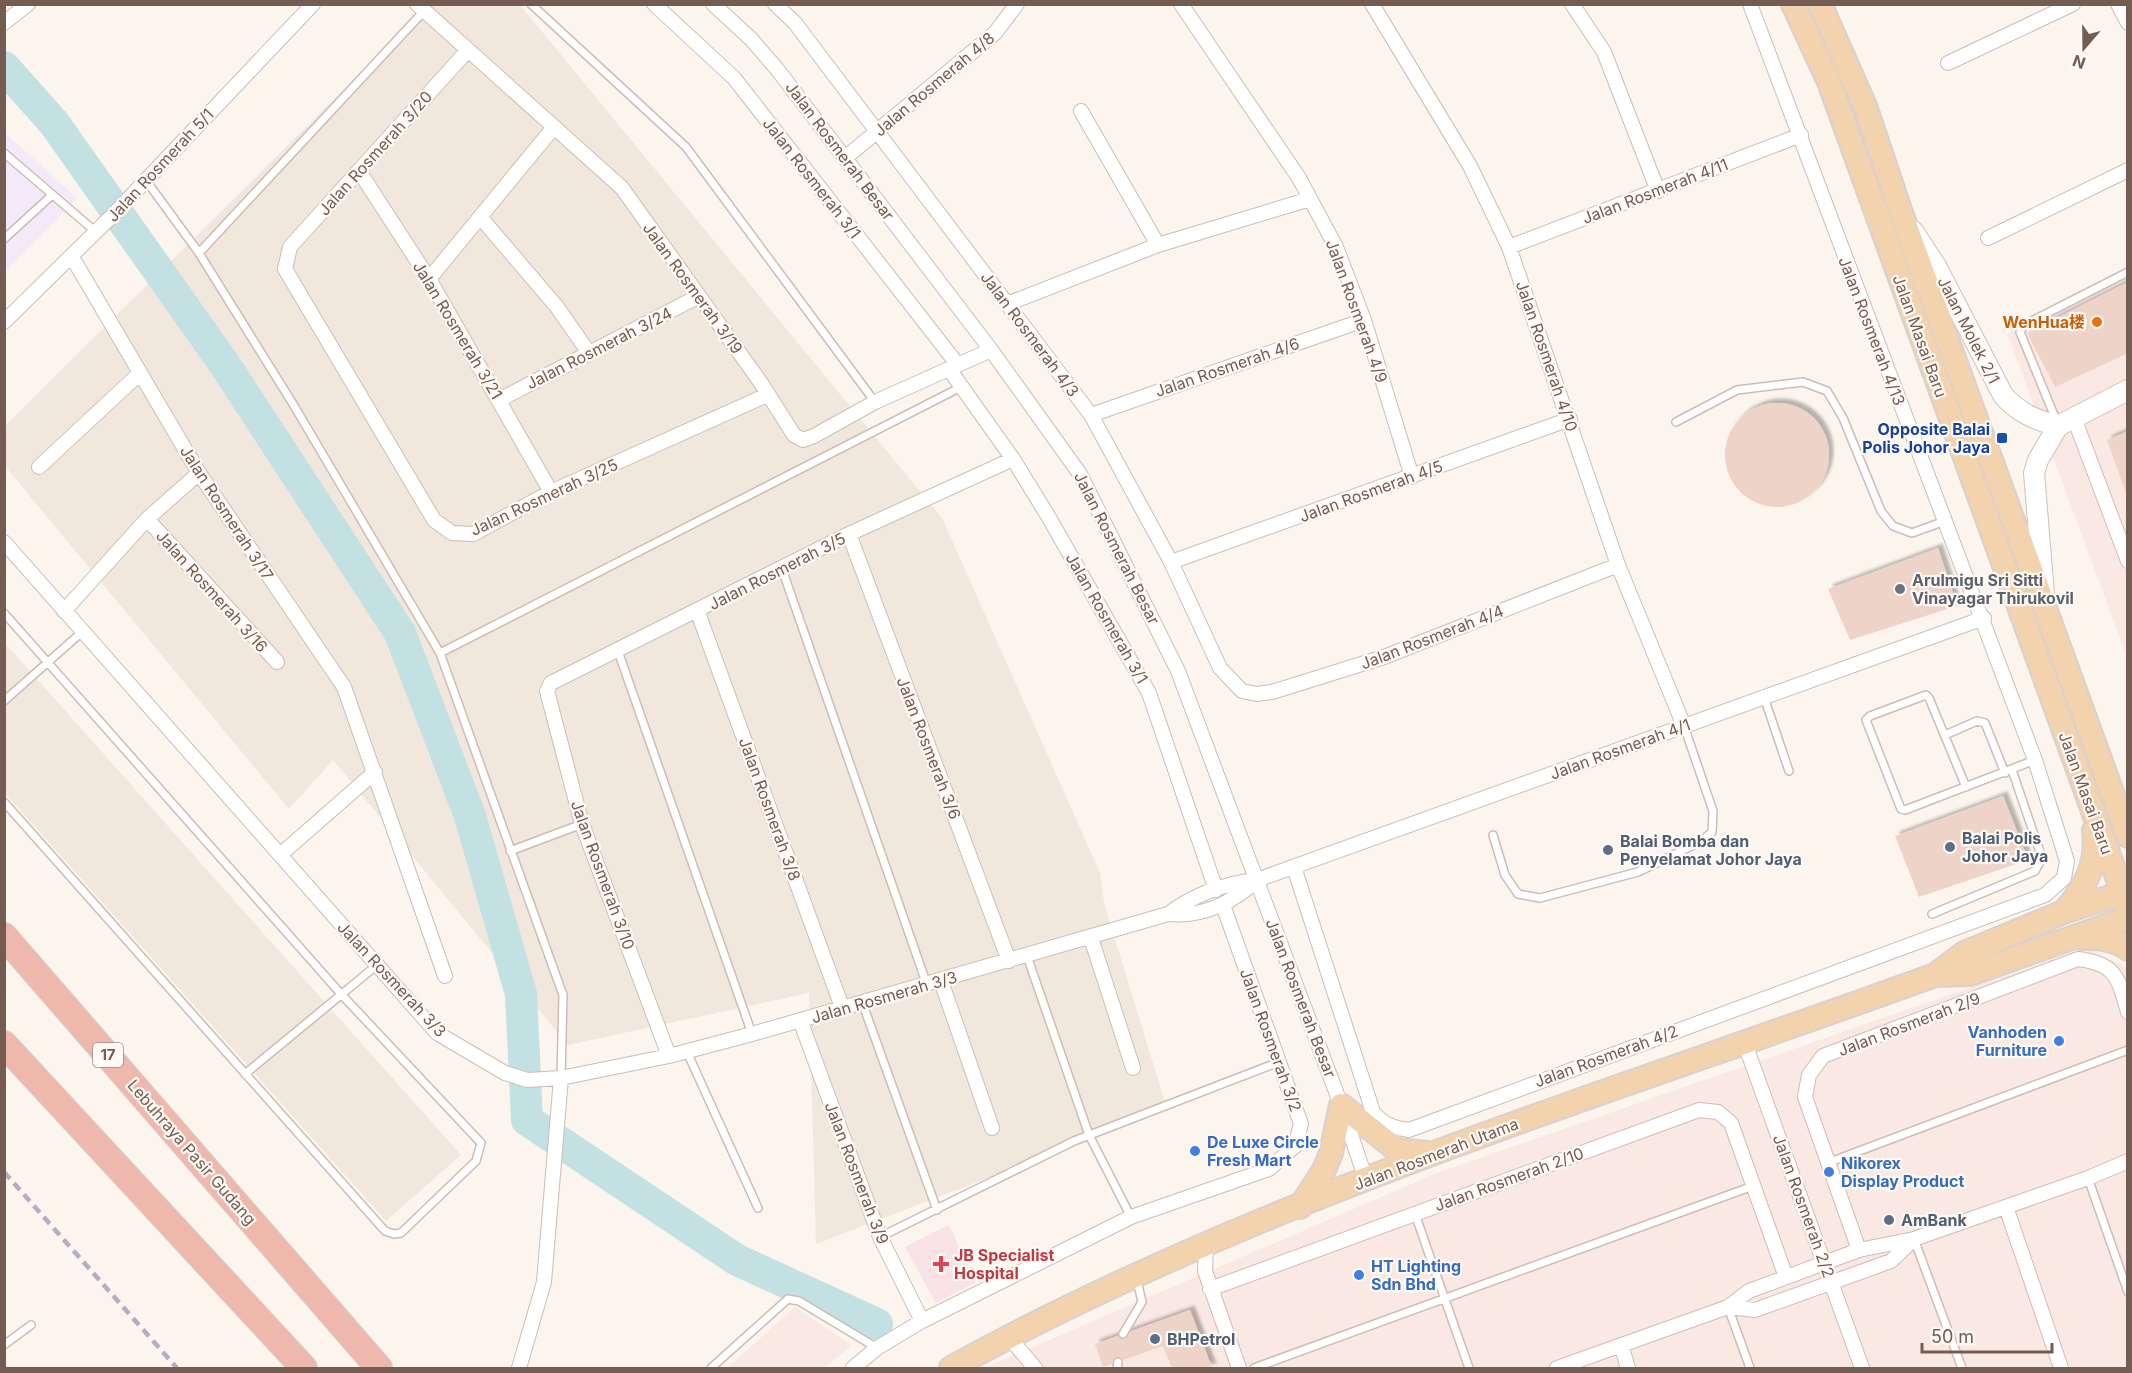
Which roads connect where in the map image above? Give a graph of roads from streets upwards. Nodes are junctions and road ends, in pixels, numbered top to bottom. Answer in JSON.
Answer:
{"nodes":[{"id":1,"x":28,"y":4,"type":"edge"},
{"id":2,"x":313,"y":4,"type":"edge"},
{"id":3,"x":654,"y":4,"type":"edge"},
{"id":4,"x":713,"y":4,"type":"edge"},
{"id":5,"x":776,"y":4,"type":"edge"},
{"id":6,"x":1181,"y":4,"type":"edge"},
{"id":7,"x":1372,"y":4,"type":"edge"},
{"id":8,"x":1572,"y":4,"type":"edge"},
{"id":9,"x":1750,"y":4,"type":"edge"},
{"id":10,"x":1793,"y":4,"type":"edge"},
{"id":11,"x":1820,"y":4,"type":"edge"},
{"id":12,"x":2073,"y":4,"type":"edge"},
{"id":13,"x":2118,"y":4,"type":"edge"},
{"id":14,"x":1014,"y":6,"type":"edge"},
{"id":15,"x":421,"y":8,"type":"edge"},
{"id":16,"x":4,"y":23,"type":"edge"},
{"id":17,"x":2127,"y":23,"type":"edge"},
{"id":18,"x":468,"y":50,"type":"junction"},
{"id":19,"x":1948,"y":63,"type":"dead end"},
{"id":20,"x":1081,"y":111,"type":"dead end"},
{"id":21,"x":554,"y":127,"type":"junction"},
{"id":22,"x":878,"y":132,"type":"junction"},
{"id":23,"x":1801,"y":135,"type":"junction"},
{"id":24,"x":845,"y":158,"type":"junction"},
{"id":25,"x":2127,"y":170,"type":"edge"},
{"id":26,"x":359,"y":171,"type":"junction"},
{"id":27,"x":1658,"y":191,"type":"junction"},
{"id":28,"x":1310,"y":199,"type":"junction"},
{"id":29,"x":1900,"y":210,"type":"junction"},
{"id":30,"x":480,"y":218,"type":"junction"},
{"id":31,"x":1988,"y":238,"type":"dead end"},
{"id":32,"x":1158,"y":245,"type":"junction"},
{"id":33,"x":1509,"y":247,"type":"junction"},
{"id":34,"x":72,"y":257,"type":"junction"},
{"id":35,"x":286,"y":259,"type":"joint"},
{"id":36,"x":429,"y":279,"type":"junction"},
{"id":37,"x":699,"y":296,"type":"junction"},
{"id":38,"x":1007,"y":304,"type":"junction"},
{"id":39,"x":1364,"y":320,"type":"junction"},
{"id":40,"x":4,"y":322,"type":"edge"},
{"id":41,"x":991,"y":350,"type":"junction"},
{"id":42,"x":589,"y":353,"type":"junction"},
{"id":43,"x":953,"y":367,"type":"junction"},
{"id":44,"x":139,"y":374,"type":"junction"},
{"id":45,"x":2127,"y":390,"type":"edge"},
{"id":46,"x":767,"y":395,"type":"junction"},
{"id":47,"x":499,"y":400,"type":"junction"},
{"id":48,"x":1091,"y":415,"type":"junction"},
{"id":49,"x":1570,"y":419,"type":"junction"},
{"id":50,"x":2066,"y":422,"type":"junction"},
{"id":51,"x":1013,"y":459,"type":"junction"},
{"id":52,"x":39,"y":467,"type":"dead end"},
{"id":53,"x":199,"y":473,"type":"junction"},
{"id":54,"x":1412,"y":477,"type":"junction"},
{"id":55,"x":551,"y":492,"type":"junction"},
{"id":56,"x":147,"y":519,"type":"junction"},
{"id":57,"x":849,"y":534,"type":"junction"},
{"id":58,"x":4,"y":542,"type":"edge"},
{"id":59,"x":2127,"y":561,"type":"edge"},
{"id":60,"x":1171,"y":562,"type":"junction"},
{"id":61,"x":1618,"y":565,"type":"junction"},
{"id":62,"x":697,"y":610,"type":"junction"},
{"id":63,"x":64,"y":611,"type":"junction"},
{"id":64,"x":2045,"y":611,"type":"junction"},
{"id":65,"x":1983,"y":618,"type":"junction"},
{"id":66,"x":278,"y":662,"type":"dead end"},
{"id":67,"x":1242,"y":691,"type":"joint"},
{"id":68,"x":547,"y":692,"type":"joint"},
{"id":69,"x":1684,"y":726,"type":"junction"},
{"id":70,"x":375,"y":772,"type":"junction"},
{"id":71,"x":2120,"y":797,"type":"edge"},
{"id":72,"x":2091,"y":807,"type":"junction"},
{"id":73,"x":2127,"y":836,"type":"edge"},
{"id":74,"x":280,"y":855,"type":"junction"},
{"id":75,"x":2067,"y":861,"type":"joint"},
{"id":76,"x":1294,"y":867,"type":"junction"},
{"id":77,"x":1257,"y":880,"type":"junction"},
{"id":78,"x":1216,"y":890,"type":"junction"},
{"id":79,"x":2126,"y":897,"type":"edge"},
{"id":80,"x":1223,"y":905,"type":"junction"},
{"id":81,"x":2064,"y":912,"type":"junction"},
{"id":82,"x":1168,"y":914,"type":"junction"},
{"id":83,"x":2127,"y":918,"type":"edge"},
{"id":84,"x":4,"y":936,"type":"edge"},
{"id":85,"x":1091,"y":938,"type":"junction"},
{"id":86,"x":2071,"y":938,"type":"junction"},
{"id":87,"x":2127,"y":949,"type":"edge"},
{"id":88,"x":1009,"y":961,"type":"junction"},
{"id":89,"x":1935,"y":975,"type":"junction"},
{"id":90,"x":445,"y":976,"type":"dead end"},
{"id":91,"x":941,"y":981,"type":"junction"},
{"id":92,"x":843,"y":1007,"type":"junction"},
{"id":93,"x":2127,"y":1012,"type":"edge"},
{"id":94,"x":800,"y":1020,"type":"junction"},
{"id":95,"x":4,"y":1044,"type":"edge"},
{"id":96,"x":1745,"y":1044,"type":"junction"},
{"id":97,"x":669,"y":1056,"type":"junction"},
{"id":98,"x":1133,"y":1068,"type":"dead end"},
{"id":99,"x":561,"y":1078,"type":"junction"},
{"id":100,"x":1341,"y":1105,"type":"junction"},
{"id":101,"x":992,"y":1128,"type":"dead end"},
{"id":102,"x":1431,"y":1153,"type":"junction"},
{"id":103,"x":2127,"y":1161,"type":"edge"},
{"id":104,"x":1366,"y":1180,"type":"junction"},
{"id":105,"x":1300,"y":1207,"type":"junction"},
{"id":106,"x":2006,"y":1207,"type":"junction"},
{"id":107,"x":1914,"y":1239,"type":"junction"},
{"id":108,"x":1206,"y":1244,"type":"junction"},
{"id":109,"x":1860,"y":1250,"type":"junction"},
{"id":110,"x":1825,"y":1264,"type":"junction"},
{"id":111,"x":1786,"y":1277,"type":"junction"},
{"id":112,"x":1832,"y":1282,"type":"junction"},
{"id":113,"x":1210,"y":1289,"type":"junction"},
{"id":114,"x":1728,"y":1307,"type":"junction"},
{"id":115,"x":922,"y":1322,"type":"junction"},
{"id":116,"x":1009,"y":1337,"type":"junction"},
{"id":117,"x":1621,"y":1346,"type":"junction"},
{"id":118,"x":304,"y":1368,"type":"edge"},
{"id":119,"x":379,"y":1368,"type":"edge"},
{"id":120,"x":519,"y":1368,"type":"edge"},
{"id":121,"x":853,"y":1368,"type":"edge"},
{"id":122,"x":951,"y":1368,"type":"edge"},
{"id":123,"x":1035,"y":1368,"type":"edge"},
{"id":124,"x":1239,"y":1368,"type":"edge"},
{"id":125,"x":1557,"y":1368,"type":"edge"},
{"id":126,"x":1628,"y":1368,"type":"edge"},
{"id":127,"x":1862,"y":1368,"type":"edge"},
{"id":128,"x":2061,"y":1368,"type":"edge"}],
"edges":[{"from":1,"to":16,"type":"street"},
{"from":2,"to":34,"type":"street","name":"Jalan Rosmerah 5/1"},
{"from":3,"to":43,"type":"street","name":"Jalan Rosmerah 3/1"},
{"from":4,"to":24,"type":"street","name":"Jalan Rosmerah Besar"},
{"from":5,"to":22,"type":"street","name":"Jalan Rosmerah 4/3"},
{"from":6,"to":28,"type":"street","name":"Jalan Rosmerah 4/9"},
{"from":7,"to":33,"type":"street","name":"Jalan Rosmerah 4/10"},
{"from":8,"to":27,"type":"street"},
{"from":9,"to":23,"type":"street","name":"Jalan Rosmerah 4/13"},
{"from":10,"to":72,"type":"main road","name":"Jalan Masai Baru"},
{"from":11,"to":29,"type":"main road","name":"Jalan Masai Baru"},
{"from":12,"to":19,"type":"street"},
{"from":13,"to":17,"type":"street"},
{"from":14,"to":22,"type":"street","name":"Jalan Rosmerah 4/8"},
{"from":15,"to":18,"type":"street","name":"Jalan Rosmerah 3/19"},
{"from":18,"to":21,"type":"street","name":"Jalan Rosmerah 3/19"},
{"from":18,"to":26,"type":"street","name":"Jalan Rosmerah 3/20"},
{"from":20,"to":32,"type":"street"},
{"from":21,"to":30,"type":"street"},
{"from":21,"to":37,"type":"street","name":"Jalan Rosmerah 3/19"},
{"from":22,"to":24,"type":"street","name":"Jalan Rosmerah 4/8"},
{"from":22,"to":38,"type":"street","name":"Jalan Rosmerah 4/3"},
{"from":23,"to":27,"type":"street","name":"Jalan Rosmerah 4/11"},
{"from":23,"to":65,"type":"street","name":"Jalan Rosmerah 4/13"},
{"from":24,"to":41,"type":"street","name":"Jalan Rosmerah Besar"},
{"from":25,"to":31,"type":"street"},
{"from":26,"to":35,"type":"street","name":"Jalan Rosmerah 3/20"},
{"from":26,"to":36,"type":"street","name":"Jalan Rosmerah 3/21"},
{"from":27,"to":33,"type":"street","name":"Jalan Rosmerah 4/11"},
{"from":28,"to":32,"type":"street"},
{"from":28,"to":39,"type":"street","name":"Jalan Rosmerah 4/9"},
{"from":29,"to":50,"type":"street","name":"Jalan Molek 2/1"},
{"from":29,"to":64,"type":"main road","name":"Jalan Masai Baru"},
{"from":30,"to":36,"type":"street"},
{"from":30,"to":42,"type":"street"},
{"from":32,"to":38,"type":"street"},
{"from":33,"to":49,"type":"street","name":"Jalan Rosmerah 4/10"},
{"from":34,"to":40,"type":"street","name":"Jalan Rosmerah 5/1"},
{"from":34,"to":44,"type":"street","name":"Jalan Rosmerah 3/17"},
{"from":35,"to":55,"type":"street","name":"Jalan Rosmerah 3/25"},
{"from":36,"to":47,"type":"street","name":"Jalan Rosmerah 3/21"},
{"from":37,"to":42,"type":"street","name":"Jalan Rosmerah 3/24"},
{"from":37,"to":46,"type":"street","name":"Jalan Rosmerah 3/19"},
{"from":38,"to":48,"type":"street","name":"Jalan Rosmerah 4/3"},
{"from":39,"to":48,"type":"street","name":"Jalan Rosmerah 4/6"},
{"from":39,"to":54,"type":"street","name":"Jalan Rosmerah 4/9"},
{"from":41,"to":43,"type":"street","name":"Jalan Rosmerah 3/19"},
{"from":41,"to":77,"type":"street","name":"Jalan Rosmerah Besar"},
{"from":42,"to":47,"type":"street","name":"Jalan Rosmerah 3/24"},
{"from":43,"to":46,"type":"street","name":"Jalan Rosmerah 3/19"},
{"from":43,"to":51,"type":"street","name":"Jalan Rosmerah 3/1"},
{"from":44,"to":52,"type":"street"},
{"from":44,"to":53,"type":"street","name":"Jalan Rosmerah 3/17"},
{"from":45,"to":50,"type":"street"},
{"from":46,"to":55,"type":"street","name":"Jalan Rosmerah 3/25"},
{"from":47,"to":55,"type":"street","name":"Jalan Rosmerah 3/21"},
{"from":48,"to":60,"type":"street","name":"Jalan Rosmerah 4/3"},
{"from":49,"to":54,"type":"street","name":"Jalan Rosmerah 4/5"},
{"from":49,"to":61,"type":"street","name":"Jalan Rosmerah 4/10"},
{"from":50,"to":59,"type":"street"},
{"from":50,"to":64,"type":"street"},
{"from":51,"to":57,"type":"street","name":"Jalan Rosmerah 3/5"},
{"from":51,"to":78,"type":"street","name":"Jalan Rosmerah 3/1"},
{"from":53,"to":56,"type":"street"},
{"from":53,"to":70,"type":"street","name":"Jalan Rosmerah 3/17"},
{"from":54,"to":60,"type":"street","name":"Jalan Rosmerah 4/5"},
{"from":56,"to":63,"type":"street"},
{"from":56,"to":66,"type":"street","name":"Jalan Rosmerah 3/16"},
{"from":57,"to":62,"type":"street","name":"Jalan Rosmerah 3/5"},
{"from":57,"to":88,"type":"street","name":"Jalan Rosmerah 3/6"},
{"from":58,"to":63,"type":"street","name":"Jalan Rosmerah 3/3"},
{"from":60,"to":67,"type":"street","name":"Jalan Rosmerah 4/3"},
{"from":61,"to":67,"type":"street","name":"Jalan Rosmerah 4/4"},
{"from":61,"to":69,"type":"street","name":"Jalan Rosmerah 4/10"},
{"from":62,"to":68,"type":"street","name":"Jalan Rosmerah 3/5"},
{"from":62,"to":92,"type":"street","name":"Jalan Rosmerah 3/8"},
{"from":63,"to":74,"type":"street","name":"Jalan Rosmerah 3/3"},
{"from":64,"to":71,"type":"main road","name":"Jalan Masai Baru"},
{"from":65,"to":69,"type":"street","name":"Jalan Rosmerah 4/1"},
{"from":65,"to":75,"type":"street","name":"Jalan Rosmerah 4/13"},
{"from":68,"to":97,"type":"street","name":"Jalan Rosmerah 3/10"},
{"from":69,"to":76,"type":"street","name":"Jalan Rosmerah 4/1"},
{"from":70,"to":74,"type":"street"},
{"from":70,"to":90,"type":"street","name":"Jalan Rosmerah 3/17"},
{"from":71,"to":73,"type":"main road","name":"Jalan Masai Baru"},
{"from":72,"to":79,"type":"main road","name":"Jalan Masai Baru"},
{"from":72,"to":81,"type":"main road"},
{"from":74,"to":99,"type":"street","name":"Jalan Rosmerah 3/3"},
{"from":75,"to":76,"type":"street","name":"Jalan Rosmerah 4/2"},
{"from":76,"to":77,"type":"street","name":"Jalan Rosmerah 4/1"},
{"from":77,"to":78,"type":"street","name":"Jalan Rosmerah 3/3"},
{"from":77,"to":80,"type":"street","name":"Jalan Rosmerah 3/3"},
{"from":77,"to":100,"type":"street","name":"Jalan Rosmerah Besar"},
{"from":78,"to":82,"type":"street","name":"Jalan Rosmerah 3/3"},
{"from":79,"to":81,"type":"main road","name":"Jalan Rosmerah Utama"},
{"from":80,"to":82,"type":"street","name":"Jalan Rosmerah 3/3"},
{"from":80,"to":115,"type":"street","name":"Jalan Rosmerah 3/2"},
{"from":81,"to":89,"type":"main road","name":"Jalan Rosmerah Utama"},
{"from":82,"to":85,"type":"street","name":"Jalan Rosmerah 3/3"},
{"from":83,"to":86,"type":"main road","name":"Jalan Rosmerah Utama"},
{"from":84,"to":119,"type":"highway","name":"Lebuhraya Pasir Gudang","number":"17"},
{"from":85,"to":88,"type":"street","name":"Jalan Rosmerah 3/3"},
{"from":85,"to":98,"type":"street"},
{"from":86,"to":87,"type":"main road"},
{"from":86,"to":89,"type":"main road","name":"Jalan Rosmerah Utama"},
{"from":88,"to":91,"type":"street","name":"Jalan Rosmerah 3/3"},
{"from":89,"to":96,"type":"main road","name":"Jalan Rosmerah Utama"},
{"from":91,"to":92,"type":"street","name":"Jalan Rosmerah 3/3"},
{"from":91,"to":101,"type":"street"},
{"from":92,"to":94,"type":"street","name":"Jalan Rosmerah 3/3"},
{"from":93,"to":109,"type":"street","name":"Jalan Rosmerah 2/9"},
{"from":94,"to":97,"type":"street","name":"Jalan Rosmerah 3/3"},
{"from":94,"to":115,"type":"street","name":"Jalan Rosmerah 3/9"},
{"from":95,"to":118,"type":"highway"},
{"from":96,"to":102,"type":"main road","name":"Jalan Rosmerah Utama"},
{"from":96,"to":110,"type":"street","name":"Jalan Rosmerah 2/2"},
{"from":97,"to":99,"type":"street","name":"Jalan Rosmerah 3/3"},
{"from":99,"to":120,"type":"street"},
{"from":100,"to":102,"type":"main road"},
{"from":100,"to":104,"type":"street","name":"Jalan Rosmerah Besar"},
{"from":100,"to":105,"type":"main road"},
{"from":102,"to":104,"type":"main road","name":"Jalan Rosmerah Utama"},
{"from":103,"to":106,"type":"street"},
{"from":104,"to":105,"type":"main road","name":"Jalan Rosmerah Utama"},
{"from":105,"to":108,"type":"main road","name":"Jalan Rosmerah Utama"},
{"from":106,"to":107,"type":"street"},
{"from":106,"to":128,"type":"street"},
{"from":107,"to":109,"type":"street"},
{"from":107,"to":112,"type":"street"},
{"from":108,"to":113,"type":"street"},
{"from":108,"to":116,"type":"main road","name":"Jalan Rosmerah Utama"},
{"from":109,"to":110,"type":"street"},
{"from":110,"to":111,"type":"street"},
{"from":110,"to":112,"type":"street","name":"Jalan Rosmerah 2/2"},
{"from":111,"to":113,"type":"street","name":"Jalan Rosmerah 2/10"},
{"from":111,"to":114,"type":"street"},
{"from":112,"to":114,"type":"street"},
{"from":112,"to":127,"type":"street","name":"Jalan Rosmerah 2/2"},
{"from":113,"to":124,"type":"street"},
{"from":114,"to":117,"type":"street"},
{"from":115,"to":121,"type":"street","name":"Jalan Rosmerah 3/2"},
{"from":116,"to":122,"type":"main road","name":"Jalan Rosmerah Utama"},
{"from":116,"to":123,"type":"street"},
{"from":117,"to":125,"type":"street"},
{"from":117,"to":126,"type":"street"}]}
